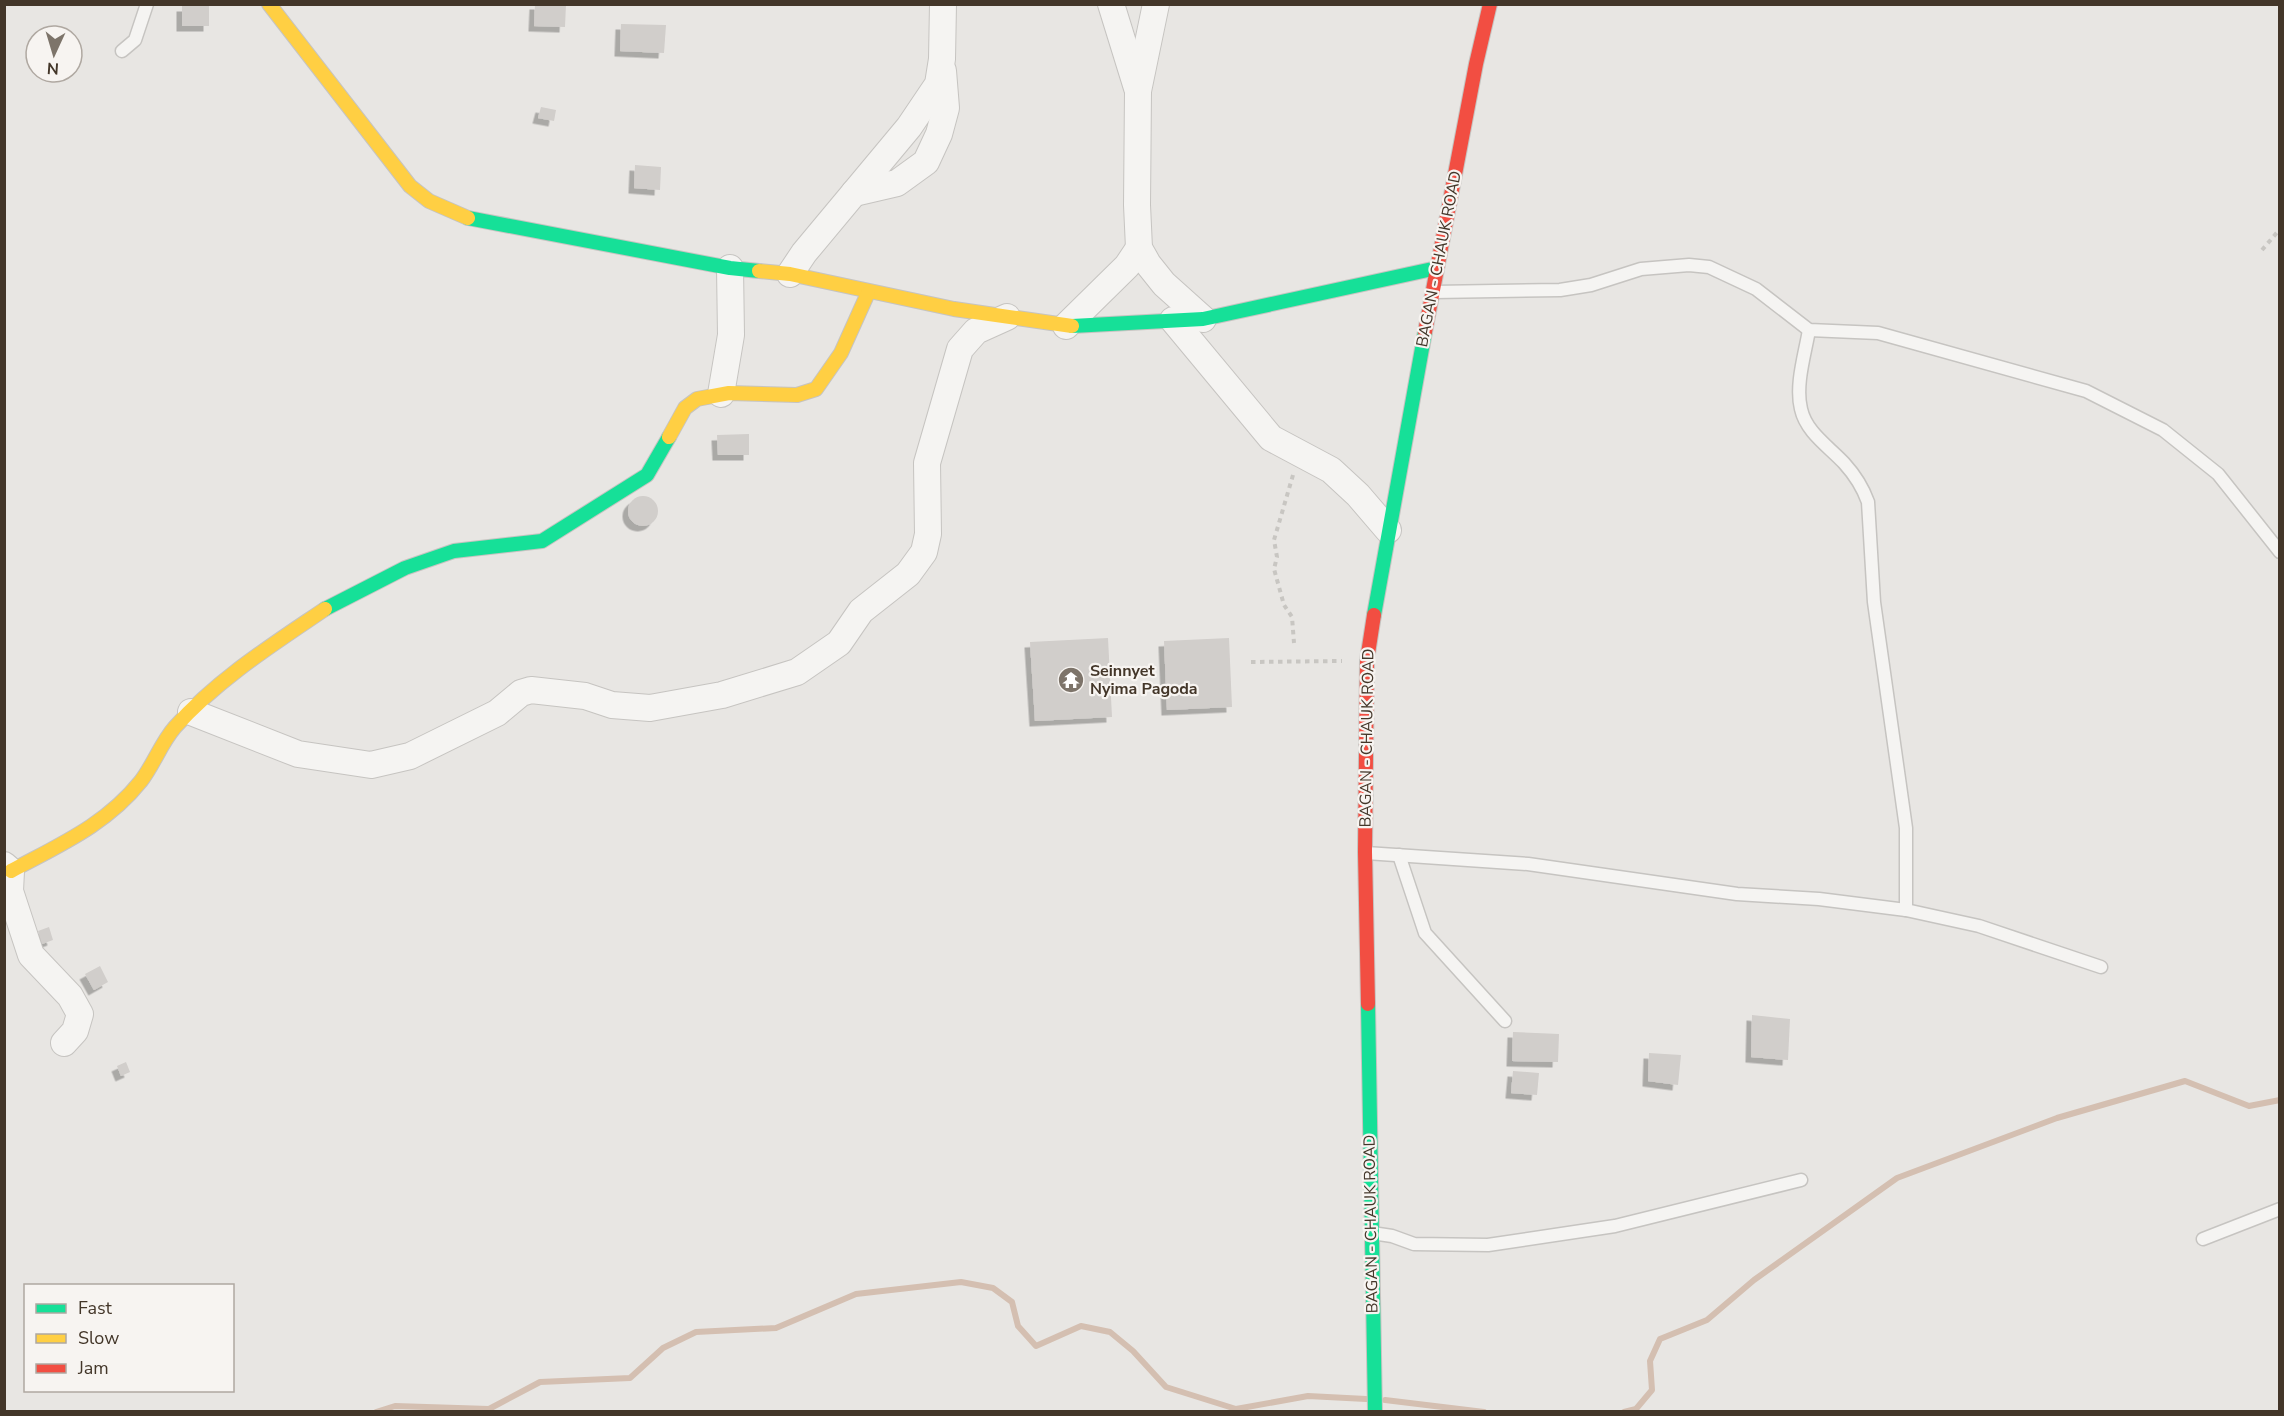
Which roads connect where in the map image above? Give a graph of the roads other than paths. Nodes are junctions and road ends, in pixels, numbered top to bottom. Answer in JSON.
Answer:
{"nodes":[{"id":1,"x":147,"y":4,"type":"edge"},
{"id":2,"x":269,"y":4,"type":"edge"},
{"id":3,"x":943,"y":4,"type":"edge"},
{"id":4,"x":1112,"y":4,"type":"edge"},
{"id":5,"x":1156,"y":4,"type":"edge"},
{"id":6,"x":1472,"y":4,"type":"edge"},
{"id":7,"x":1490,"y":4,"type":"edge"},
{"id":8,"x":122,"y":51,"type":"dead end"},
{"id":9,"x":942,"y":53,"type":"junction"},
{"id":10,"x":1476,"y":64,"type":"junction"},
{"id":11,"x":1138,"y":91,"type":"junction"},
{"id":12,"x":854,"y":193,"type":"junction"},
{"id":13,"x":1139,"y":248,"type":"junction"},
{"id":14,"x":730,"y":267,"type":"junction"},
{"id":15,"x":1437,"y":268,"type":"junction"},
{"id":16,"x":790,"y":274,"type":"junction"},
{"id":17,"x":1433,"y":292,"type":"junction"},
{"id":18,"x":868,"y":293,"type":"junction"},
{"id":19,"x":1007,"y":317,"type":"junction"},
{"id":20,"x":1203,"y":319,"type":"junction"},
{"id":21,"x":1173,"y":320,"type":"junction"},
{"id":22,"x":1066,"y":326,"type":"junction"},
{"id":23,"x":1809,"y":330,"type":"junction"},
{"id":24,"x":721,"y":394,"type":"junction"},
{"id":25,"x":1388,"y":530,"type":"junction"},
{"id":26,"x":2280,"y":552,"type":"edge"},
{"id":27,"x":191,"y":712,"type":"junction"},
{"id":28,"x":1365,"y":852,"type":"junction"},
{"id":29,"x":1399,"y":855,"type":"junction"},
{"id":30,"x":8,"y":868,"type":"edge"},
{"id":31,"x":1906,"y":910,"type":"junction"},
{"id":32,"x":2101,"y":967,"type":"dead end"},
{"id":33,"x":1505,"y":1021,"type":"dead end"},
{"id":34,"x":64,"y":1042,"type":"dead end"},
{"id":35,"x":1801,"y":1180,"type":"dead end"},
{"id":36,"x":2280,"y":1209,"type":"edge"},
{"id":37,"x":1370,"y":1233,"type":"junction"},
{"id":38,"x":2203,"y":1239,"type":"dead end"},
{"id":39,"x":1375,"y":1412,"type":"edge"}],
"edges":[{"from":1,"to":8,"type":"lane"},
{"from":2,"to":14,"type":"street"},
{"from":3,"to":9,"type":"street"},
{"from":4,"to":11,"type":"street"},
{"from":5,"to":11,"type":"street"},
{"from":6,"to":10,"type":"street"},
{"from":7,"to":10,"type":"street","name":"BAGAN - CHAUK ROAD"},
{"from":9,"to":12,"type":"street"},
{"from":9,"to":12,"type":"street"},
{"from":10,"to":15,"type":"street","name":"BAGAN - CHAUK ROAD"},
{"from":11,"to":13,"type":"street"},
{"from":12,"to":16,"type":"street"},
{"from":13,"to":20,"type":"street"},
{"from":13,"to":22,"type":"street"},
{"from":14,"to":16,"type":"street"},
{"from":14,"to":24,"type":"street"},
{"from":15,"to":17,"type":"street","name":"BAGAN - CHAUK ROAD"},
{"from":15,"to":20,"type":"street"},
{"from":16,"to":18,"type":"street"},
{"from":17,"to":23,"type":"lane"},
{"from":17,"to":25,"type":"street","name":"BAGAN - CHAUK ROAD"},
{"from":18,"to":19,"type":"street"},
{"from":18,"to":24,"type":"street"},
{"from":19,"to":22,"type":"street"},
{"from":19,"to":27,"type":"street"},
{"from":20,"to":21,"type":"street"},
{"from":21,"to":22,"type":"street"},
{"from":21,"to":25,"type":"street"},
{"from":23,"to":26,"type":"lane"},
{"from":23,"to":31,"type":"lane"},
{"from":24,"to":27,"type":"street"},
{"from":25,"to":28,"type":"street","name":"BAGAN - CHAUK ROAD"},
{"from":27,"to":30,"type":"street"},
{"from":28,"to":29,"type":"lane"},
{"from":28,"to":37,"type":"street","name":"BAGAN - CHAUK ROAD"},
{"from":29,"to":31,"type":"lane"},
{"from":29,"to":33,"type":"lane"},
{"from":30,"to":34,"type":"street"},
{"from":31,"to":32,"type":"lane"},
{"from":35,"to":37,"type":"lane"},
{"from":36,"to":38,"type":"lane"},
{"from":37,"to":39,"type":"street","name":"BAGAN - CHAUK ROAD"}]}
